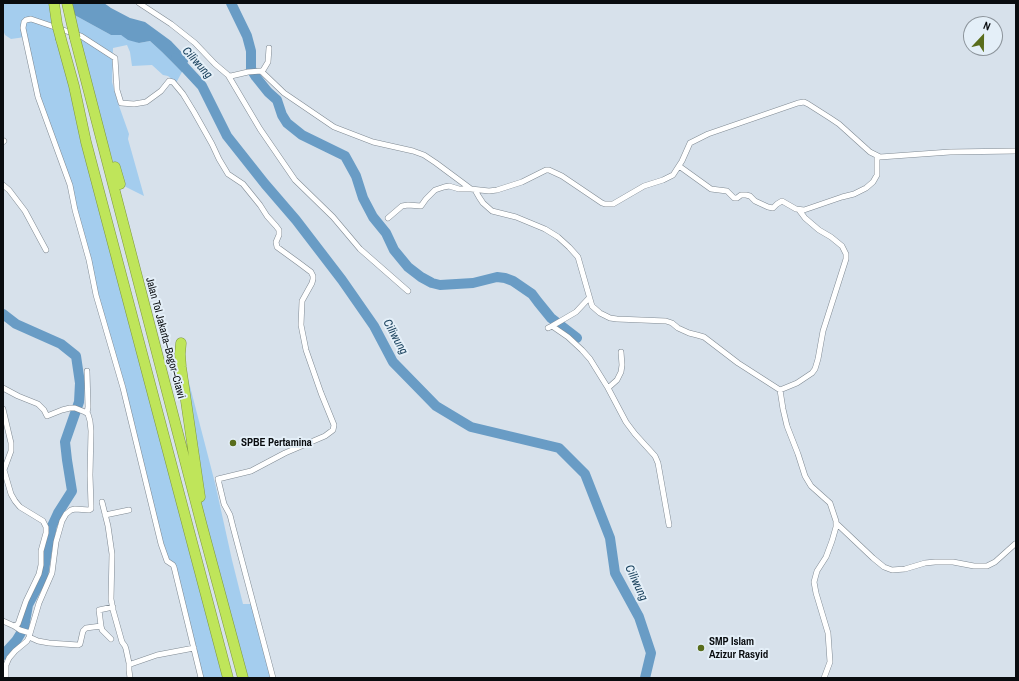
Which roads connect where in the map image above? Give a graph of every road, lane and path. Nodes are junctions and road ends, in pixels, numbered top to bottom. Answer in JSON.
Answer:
{"nodes":[{"id":1,"x":54,"y":3,"type":"edge"},
{"id":2,"x":67,"y":3,"type":"edge"},
{"id":3,"x":139,"y":3,"type":"edge"},
{"id":4,"x":147,"y":3,"type":"edge"},
{"id":5,"x":150,"y":10,"type":"junction"},
{"id":6,"x":270,"y":48,"type":"dead end"},
{"id":7,"x":260,"y":72,"type":"junction"},
{"id":8,"x":228,"y":75,"type":"junction"},
{"id":9,"x":88,"y":90,"type":"junction"},
{"id":10,"x":1016,"y":151,"type":"edge"},
{"id":11,"x":877,"y":156,"type":"junction"},
{"id":12,"x":679,"y":166,"type":"junction"},
{"id":13,"x":120,"y":184,"type":"dead end"},
{"id":14,"x":3,"y":185,"type":"edge"},
{"id":15,"x":473,"y":189,"type":"junction"},
{"id":16,"x":799,"y":210,"type":"junction"},
{"id":17,"x":388,"y":218,"type":"dead end"},
{"id":18,"x":46,"y":250,"type":"dead end"},
{"id":19,"x":408,"y":291,"type":"dead end"},
{"id":20,"x":589,"y":298,"type":"junction"},
{"id":21,"x":180,"y":343,"type":"dead end"},
{"id":22,"x":621,"y":352,"type":"dead end"},
{"id":23,"x":87,"y":372,"type":"dead end"},
{"id":24,"x":610,"y":387,"type":"junction"},
{"id":25,"x":3,"y":388,"type":"edge"},
{"id":26,"x":780,"y":390,"type":"junction"},
{"id":27,"x":3,"y":409,"type":"edge"},
{"id":28,"x":86,"y":412,"type":"junction"},
{"id":29,"x":102,"y":502,"type":"dead end"},
{"id":30,"x":129,"y":510,"type":"dead end"},
{"id":31,"x":105,"y":515,"type":"junction"},
{"id":32,"x":836,"y":523,"type":"junction"},
{"id":33,"x":669,"y":525,"type":"dead end"},
{"id":34,"x":202,"y":526,"type":"junction"},
{"id":35,"x":1016,"y":544,"type":"edge"},
{"id":36,"x":112,"y":608,"type":"junction"},
{"id":37,"x":3,"y":621,"type":"edge"},
{"id":38,"x":14,"y":626,"type":"junction"},
{"id":39,"x":101,"y":626,"type":"junction"},
{"id":40,"x":29,"y":634,"type":"junction"},
{"id":41,"x":111,"y":639,"type":"dead end"},
{"id":42,"x":194,"y":648,"type":"junction"},
{"id":43,"x":129,"y":664,"type":"junction"},
{"id":44,"x":6,"y":678,"type":"edge"},
{"id":45,"x":130,"y":678,"type":"edge"},
{"id":46,"x":201,"y":678,"type":"edge"},
{"id":47,"x":228,"y":678,"type":"edge"},
{"id":48,"x":243,"y":678,"type":"edge"},
{"id":49,"x":273,"y":678,"type":"edge"},
{"id":50,"x":824,"y":678,"type":"edge"}],
"edges":[{"from":1,"to":47,"type":"highway","bridge":true},
{"from":2,"to":9,"type":"highway","name":"Jalan Tol Jakarta–Bogor–Ciawi","bridge":true},
{"from":3,"to":5,"type":"street"},
{"from":4,"to":5,"type":"street"},
{"from":5,"to":8,"type":"street"},
{"from":6,"to":7,"type":"street"},
{"from":7,"to":8,"type":"street"},
{"from":7,"to":15,"type":"street"},
{"from":8,"to":19,"type":"street"},
{"from":9,"to":13,"type":"highway"},
{"from":9,"to":34,"type":"highway","name":"Jalan Tol Jakarta–Bogor–Ciawi"},
{"from":10,"to":11,"type":"street"},
{"from":11,"to":12,"type":"street"},
{"from":11,"to":16,"type":"street"},
{"from":12,"to":15,"type":"street"},
{"from":12,"to":16,"type":"street"},
{"from":14,"to":18,"type":"street"},
{"from":15,"to":17,"type":"street"},
{"from":15,"to":20,"type":"street"},
{"from":16,"to":26,"type":"street"},
{"from":20,"to":24,"type":"street"},
{"from":20,"to":26,"type":"street"},
{"from":21,"to":34,"type":"highway"},
{"from":22,"to":24,"type":"street"},
{"from":23,"to":28,"type":"street"},
{"from":24,"to":33,"type":"street"},
{"from":25,"to":28,"type":"street"},
{"from":26,"to":32,"type":"street"},
{"from":27,"to":38,"type":"street"},
{"from":28,"to":40,"type":"street"},
{"from":29,"to":31,"type":"street"},
{"from":30,"to":31,"type":"street"},
{"from":31,"to":36,"type":"street"},
{"from":32,"to":35,"type":"street"},
{"from":32,"to":50,"type":"street"},
{"from":34,"to":48,"type":"highway","name":"Jalan Tol Jakarta–Bogor–Ciawi"},
{"from":36,"to":39,"type":"street"},
{"from":36,"to":43,"type":"street"},
{"from":37,"to":38,"type":"street"},
{"from":38,"to":40,"type":"street"},
{"from":39,"to":40,"type":"street"},
{"from":39,"to":41,"type":"street"},
{"from":40,"to":44,"type":"street"},
{"from":42,"to":43,"type":"street"},
{"from":42,"to":46,"type":"street"},
{"from":42,"to":49,"type":"street"},
{"from":43,"to":45,"type":"street"}]}
